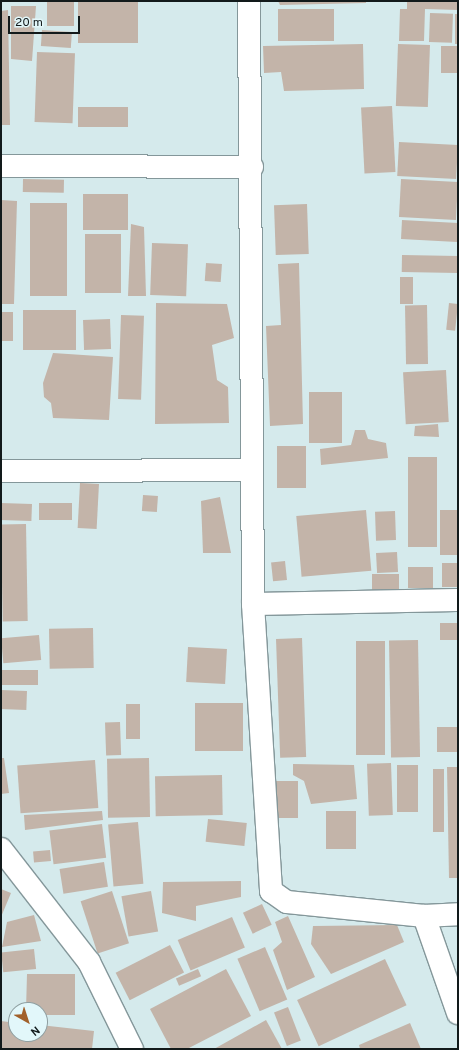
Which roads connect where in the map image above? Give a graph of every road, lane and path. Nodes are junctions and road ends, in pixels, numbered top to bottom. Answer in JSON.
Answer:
{"nodes":[{"id":1,"x":249,"y":1,"type":"edge"},
{"id":2,"x":1,"y":166,"type":"edge"},
{"id":3,"x":252,"y":167,"type":"junction"},
{"id":4,"x":251,"y":470,"type":"junction"},
{"id":5,"x":1,"y":471,"type":"edge"},
{"id":6,"x":458,"y":600,"type":"edge"},
{"id":7,"x":253,"y":604,"type":"junction"},
{"id":8,"x":1,"y":849,"type":"edge"},
{"id":9,"x":458,"y":914,"type":"edge"},
{"id":10,"x":424,"y":916,"type":"junction"},
{"id":11,"x":458,"y":1013,"type":"edge"},
{"id":12,"x":132,"y":1049,"type":"edge"}],
"edges":[{"from":1,"to":3,"type":"street"},
{"from":2,"to":3,"type":"street"},
{"from":3,"to":4,"type":"street"},
{"from":4,"to":5,"type":"street"},
{"from":4,"to":7,"type":"street"},
{"from":6,"to":7,"type":"street"},
{"from":7,"to":10,"type":"street"},
{"from":8,"to":12,"type":"street"},
{"from":9,"to":10,"type":"street"},
{"from":10,"to":11,"type":"street"}]}
